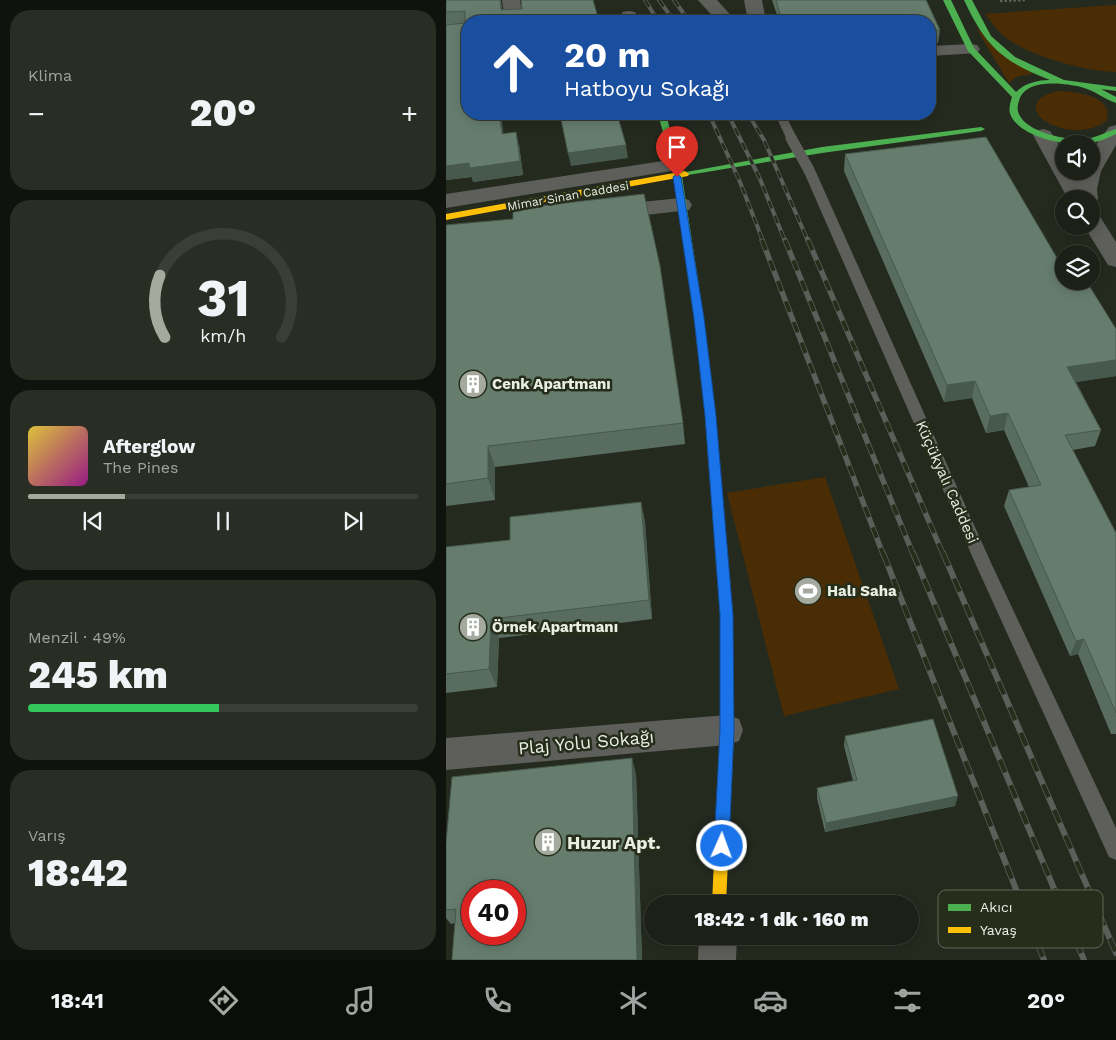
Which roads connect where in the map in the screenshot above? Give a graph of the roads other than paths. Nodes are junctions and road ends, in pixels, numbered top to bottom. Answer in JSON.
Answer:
{"nodes":[{"id":1,"x":512,"y":0,"type":"edge"},
{"id":2,"x":707,"y":0,"type":"edge"},
{"id":3,"x":753,"y":0,"type":"edge"},
{"id":4,"x":947,"y":0,"type":"edge"},
{"id":5,"x":968,"y":0,"type":"edge"},
{"id":6,"x":513,"y":15,"type":"edge"},
{"id":7,"x":721,"y":15,"type":"edge"},
{"id":8,"x":756,"y":15,"type":"edge"},
{"id":9,"x":971,"y":49,"type":"junction"},
{"id":10,"x":936,"y":51,"type":"edge"},
{"id":11,"x":1065,"y":82,"type":"junction"},
{"id":12,"x":1079,"y":83,"type":"junction"},
{"id":13,"x":1116,"y":89,"type":"edge"},
{"id":14,"x":1116,"y":101,"type":"edge"},
{"id":15,"x":1014,"y":102,"type":"junction"},
{"id":16,"x":1001,"y":114,"type":"dead end"},
{"id":17,"x":664,"y":120,"type":"edge"},
{"id":18,"x":783,"y":120,"type":"edge"},
{"id":19,"x":986,"y":127,"type":"dead end"},
{"id":20,"x":1008,"y":130,"type":"dead end"},
{"id":21,"x":1116,"y":131,"type":"edge"},
{"id":22,"x":1039,"y":134,"type":"junction"},
{"id":23,"x":681,"y":172,"type":"junction"},
{"id":24,"x":1073,"y":190,"type":"edge"},
{"id":25,"x":1087,"y":190,"type":"edge"},
{"id":26,"x":446,"y":201,"type":"edge"},
{"id":27,"x":681,"y":205,"type":"junction"},
{"id":28,"x":595,"y":214,"type":"edge"},
{"id":29,"x":446,"y":217,"type":"edge"},
{"id":30,"x":557,"y":218,"type":"edge"},
{"id":31,"x":1100,"y":231,"type":"edge"},
{"id":32,"x":446,"y":233,"type":"edge"},
{"id":33,"x":1100,"y":235,"type":"edge"},
{"id":34,"x":1110,"y":252,"type":"edge"},
{"id":35,"x":727,"y":730,"type":"junction"},
{"id":36,"x":446,"y":754,"type":"edge"},
{"id":37,"x":1116,"y":850,"type":"edge"},
{"id":38,"x":719,"y":895,"type":"edge"},
{"id":39,"x":718,"y":945,"type":"edge"},
{"id":40,"x":717,"y":960,"type":"edge"}],
"edges":[{"from":1,"to":6,"type":"street"},
{"from":2,"to":7,"type":"street"},
{"from":3,"to":8,"type":"street"},
{"from":4,"to":9,"type":"main road"},
{"from":5,"to":11,"type":"main road"},
{"from":9,"to":10,"type":"street"},
{"from":9,"to":15,"type":"main road"},
{"from":11,"to":12,"type":"main road"},
{"from":11,"to":15,"type":"main road"},
{"from":12,"to":13,"type":"main road"},
{"from":12,"to":14,"type":"main road"},
{"from":15,"to":16,"type":"main road"},
{"from":15,"to":22,"type":"main road"},
{"from":17,"to":23,"type":"main road"},
{"from":18,"to":37,"type":"lane","name":"Küçükyalı Caddesi","bridge":true},
{"from":19,"to":23,"type":"main road"},
{"from":20,"to":22,"type":"main road"},
{"from":21,"to":22,"type":"main road"},
{"from":21,"to":25,"type":"street"},
{"from":22,"to":24,"type":"street"},
{"from":23,"to":26,"type":"street","name":"Mimar Sinan Caddesi"},
{"from":23,"to":27,"type":"main road"},
{"from":23,"to":29,"type":"main road","name":"Mimar Sinan Caddesi"},
{"from":27,"to":28,"type":"street","name":"Mimar Sinan Caddesi"},
{"from":27,"to":35,"type":"main road"},
{"from":30,"to":32,"type":"street","name":"Mimar Sinan Caddesi"},
{"from":31,"to":34,"type":"street"},
{"from":33,"to":34,"type":"street"},
{"from":35,"to":36,"type":"street","name":"Plaj Yolu Sokağı"},
{"from":35,"to":38,"type":"main road"},
{"from":39,"to":40,"type":"street"}]}
